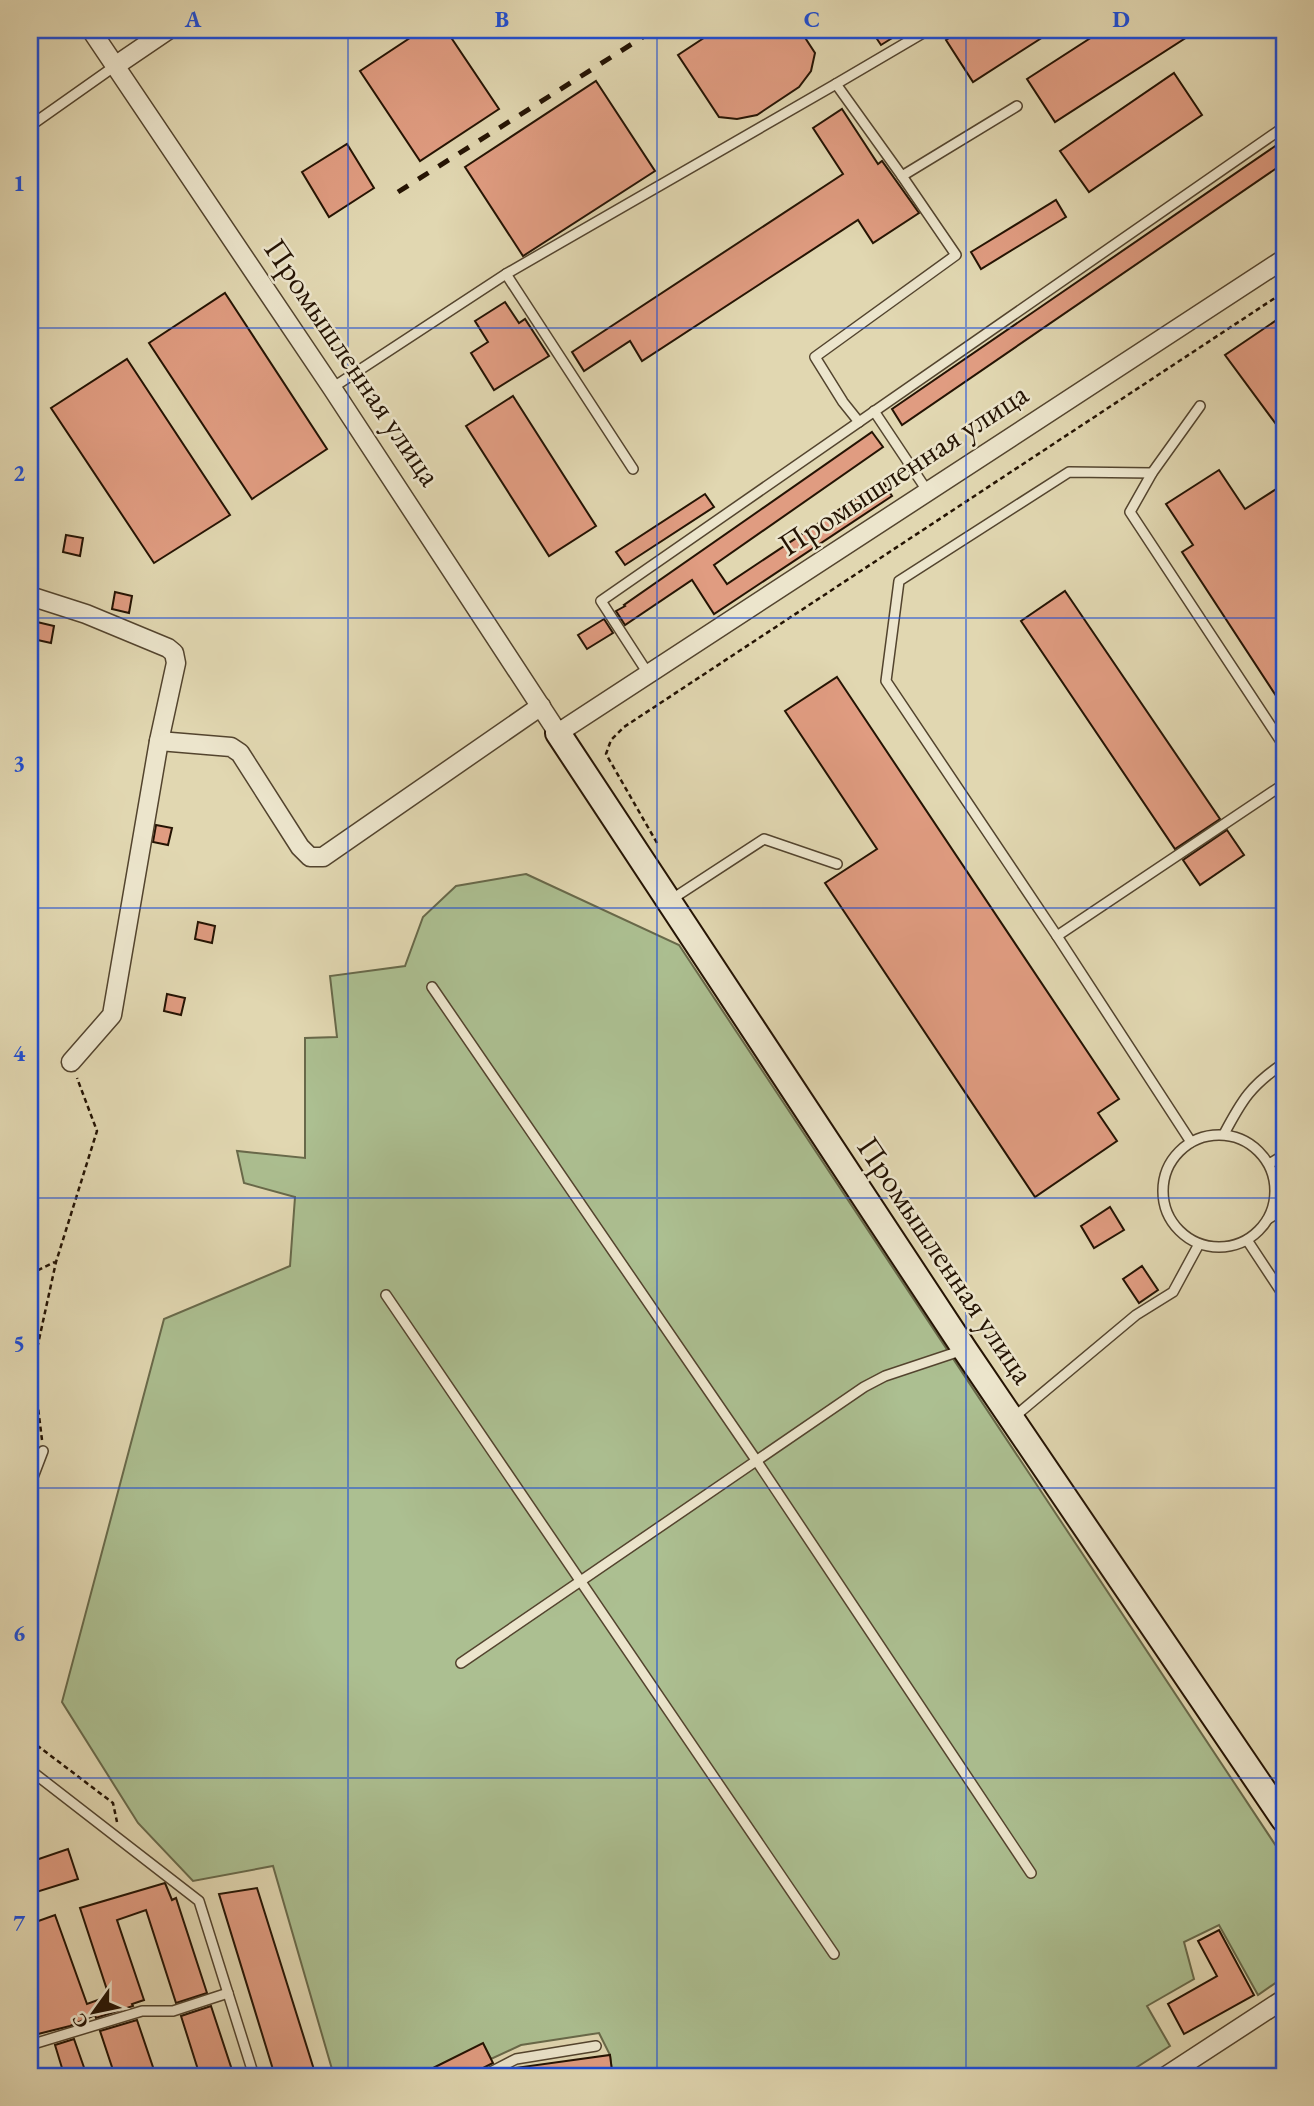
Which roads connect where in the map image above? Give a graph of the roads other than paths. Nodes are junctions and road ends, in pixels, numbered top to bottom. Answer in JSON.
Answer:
{"nodes":[{"id":1,"x":90,"y":30,"type":"edge"},
{"id":2,"x":168,"y":30,"type":"edge"},
{"id":3,"x":928,"y":30,"type":"edge"},
{"id":4,"x":115,"y":66,"type":"junction"},
{"id":5,"x":836,"y":84,"type":"junction"},
{"id":6,"x":1017,"y":106,"type":"dead end"},
{"id":7,"x":30,"y":126,"type":"edge"},
{"id":8,"x":1284,"y":127,"type":"edge"},
{"id":9,"x":902,"y":176,"type":"junction"},
{"id":10,"x":1284,"y":260,"type":"edge"},
{"id":11,"x":506,"y":274,"type":"junction"},
{"id":12,"x":332,"y":388,"type":"junction"},
{"id":13,"x":1200,"y":406,"type":"dead end"},
{"id":14,"x":874,"y":411,"type":"junction"},
{"id":15,"x":859,"y":422,"type":"junction"},
{"id":16,"x":633,"y":469,"type":"dead end"},
{"id":17,"x":1152,"y":473,"type":"junction"},
{"id":18,"x":928,"y":492,"type":"junction"},
{"id":19,"x":30,"y":596,"type":"edge"},
{"id":20,"x":649,"y":675,"type":"junction"},
{"id":21,"x":541,"y":706,"type":"junction"},
{"id":22,"x":558,"y":733,"type":"junction"},
{"id":23,"x":159,"y":741,"type":"junction"},
{"id":24,"x":1284,"y":746,"type":"edge"},
{"id":25,"x":1284,"y":784,"type":"edge"},
{"id":26,"x":837,"y":864,"type":"dead end"},
{"id":27,"x":668,"y":902,"type":"junction"},
{"id":28,"x":1057,"y":936,"type":"junction"},
{"id":29,"x":432,"y":987,"type":"dead end"},
{"id":30,"x":1284,"y":1055,"type":"edge"},
{"id":31,"x":71,"y":1062,"type":"road end"},
{"id":32,"x":1284,"y":1063,"type":"edge"},
{"id":33,"x":1264,"y":1076,"type":"junction"},
{"id":34,"x":1224,"y":1134,"type":"junction"},
{"id":35,"x":1191,"y":1142,"type":"junction"},
{"id":36,"x":1284,"y":1155,"type":"edge"},
{"id":37,"x":1269,"y":1164,"type":"junction"},
{"id":38,"x":1284,"y":1209,"type":"edge"},
{"id":39,"x":1268,"y":1219,"type":"junction"},
{"id":40,"x":1247,"y":1240,"type":"junction"},
{"id":41,"x":1199,"y":1244,"type":"junction"},
{"id":42,"x":386,"y":1295,"type":"dead end"},
{"id":43,"x":1284,"y":1296,"type":"edge"},
{"id":44,"x":965,"y":1350,"type":"junction"},
{"id":45,"x":1012,"y":1419,"type":"junction"},
{"id":46,"x":43,"y":1451,"type":"road end"},
{"id":47,"x":756,"y":1460,"type":"junction"},
{"id":48,"x":30,"y":1485,"type":"edge"},
{"id":49,"x":580,"y":1583,"type":"junction"},
{"id":50,"x":461,"y":1663,"type":"dead end"},
{"id":51,"x":30,"y":1770,"type":"edge"},
{"id":52,"x":1284,"y":1820,"type":"edge"},
{"id":53,"x":1031,"y":1873,"type":"dead end"},
{"id":54,"x":834,"y":1954,"type":"dead end"},
{"id":55,"x":228,"y":1993,"type":"junction"},
{"id":56,"x":1284,"y":1999,"type":"edge"},
{"id":57,"x":30,"y":2045,"type":"edge"},
{"id":58,"x":596,"y":2046,"type":"dead end"},
{"id":59,"x":254,"y":2076,"type":"edge"},
{"id":60,"x":483,"y":2076,"type":"edge"},
{"id":61,"x":1166,"y":2076,"type":"edge"}],
"edges":[{"from":1,"to":4,"type":"street","name":"Промышленная улица"},
{"from":2,"to":4,"type":"street"},
{"from":3,"to":5,"type":"lane"},
{"from":4,"to":7,"type":"lane"},
{"from":4,"to":12,"type":"street","name":"Промышленная улица"},
{"from":5,"to":9,"type":"lane"},
{"from":5,"to":11,"type":"lane"},
{"from":6,"to":9,"type":"lane"},
{"from":8,"to":14,"type":"lane"},
{"from":9,"to":15,"type":"lane"},
{"from":10,"to":18,"type":"street","name":"Промышленная улица"},
{"from":11,"to":12,"type":"lane"},
{"from":11,"to":16,"type":"lane"},
{"from":12,"to":21,"type":"street","name":"Промышленная улица"},
{"from":13,"to":17,"type":"lane"},
{"from":14,"to":15,"type":"lane"},
{"from":14,"to":18,"type":"lane"},
{"from":15,"to":20,"type":"lane"},
{"from":17,"to":24,"type":"lane"},
{"from":17,"to":28,"type":"lane"},
{"from":18,"to":20,"type":"street","name":"Промышленная улица"},
{"from":19,"to":23,"type":"street"},
{"from":20,"to":22,"type":"street","name":"Промышленная улица"},
{"from":21,"to":22,"type":"street","name":"Промышленная улица"},
{"from":21,"to":23,"type":"street"},
{"from":22,"to":27,"type":"street","name":"Промышленная улица"},
{"from":23,"to":31,"type":"street"},
{"from":25,"to":28,"type":"lane"},
{"from":26,"to":27,"type":"lane"},
{"from":27,"to":44,"type":"street","name":"Промышленная улица"},
{"from":28,"to":35,"type":"lane"},
{"from":29,"to":47,"type":"lane"},
{"from":30,"to":33,"type":"lane"},
{"from":32,"to":33,"type":"lane"},
{"from":33,"to":34,"type":"lane"},
{"from":34,"to":35,"type":"lane"},
{"from":34,"to":37,"type":"lane"},
{"from":35,"to":41,"type":"lane"},
{"from":36,"to":37,"type":"lane"},
{"from":37,"to":39,"type":"lane"},
{"from":38,"to":39,"type":"lane"},
{"from":39,"to":40,"type":"lane"},
{"from":40,"to":41,"type":"lane"},
{"from":40,"to":43,"type":"lane"},
{"from":41,"to":45,"type":"lane"},
{"from":42,"to":49,"type":"lane"},
{"from":44,"to":45,"type":"street","name":"Промышленная улица"},
{"from":44,"to":47,"type":"lane"},
{"from":45,"to":52,"type":"street","name":"Промышленная улица"},
{"from":46,"to":48,"type":"lane"},
{"from":47,"to":49,"type":"lane"},
{"from":47,"to":53,"type":"lane"},
{"from":49,"to":50,"type":"lane"},
{"from":49,"to":54,"type":"lane"},
{"from":51,"to":55,"type":"lane"},
{"from":55,"to":57,"type":"lane"},
{"from":55,"to":59,"type":"lane"},
{"from":56,"to":61,"type":"street"},
{"from":58,"to":60,"type":"lane"}]}
